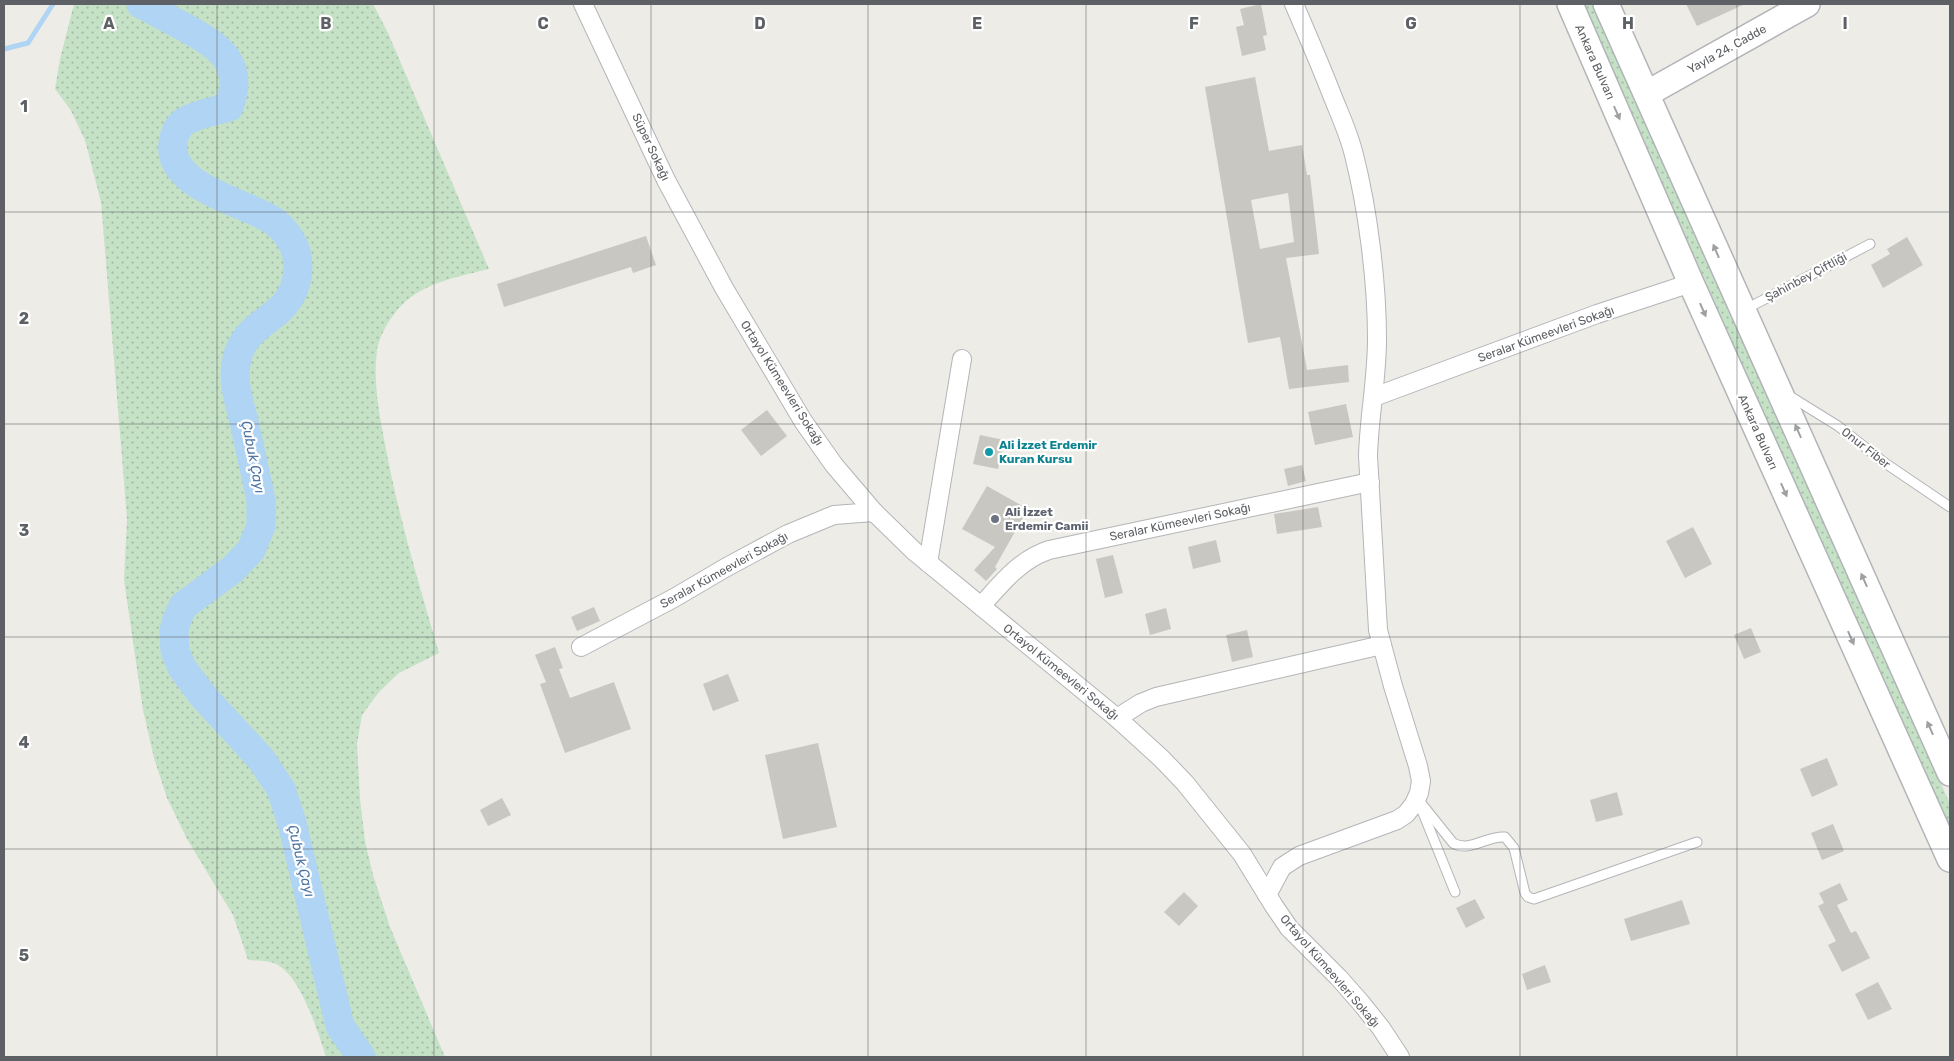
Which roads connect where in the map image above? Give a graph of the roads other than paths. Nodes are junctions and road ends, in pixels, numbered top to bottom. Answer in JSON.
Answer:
{"nodes":[{"id":1,"x":583,"y":4,"type":"edge"},
{"id":2,"x":1294,"y":4,"type":"edge"},
{"id":3,"x":1570,"y":4,"type":"edge"},
{"id":4,"x":1606,"y":4,"type":"edge"},
{"id":5,"x":1806,"y":4,"type":"edge"},
{"id":6,"x":1648,"y":93,"type":"junction"},
{"id":7,"x":1870,"y":244,"type":"dead end"},
{"id":8,"x":1691,"y":283,"type":"junction"},
{"id":9,"x":724,"y":288,"type":"joint"},
{"id":10,"x":1742,"y":311,"type":"junction"},
{"id":11,"x":962,"y":359,"type":"dead end"},
{"id":12,"x":1780,"y":390,"type":"junction"},
{"id":13,"x":1374,"y":397,"type":"junction"},
{"id":14,"x":1370,"y":482,"type":"junction"},
{"id":15,"x":1950,"y":507,"type":"edge"},
{"id":16,"x":874,"y":512,"type":"junction"},
{"id":17,"x":928,"y":563,"type":"junction"},
{"id":18,"x":981,"y":606,"type":"junction"},
{"id":19,"x":1382,"y":645,"type":"junction"},
{"id":20,"x":581,"y":647,"type":"dead end"},
{"id":21,"x":1117,"y":718,"type":"junction"},
{"id":22,"x":1950,"y":773,"type":"edge"},
{"id":23,"x":1417,"y":798,"type":"junction"},
{"id":24,"x":1697,"y":842,"type":"dead end"},
{"id":25,"x":1950,"y":859,"type":"edge"},
{"id":26,"x":1455,"y":892,"type":"dead end"},
{"id":27,"x":1267,"y":895,"type":"junction"},
{"id":28,"x":1400,"y":1057,"type":"edge"}],
"edges":[{"from":1,"to":9,"type":"street","name":"Süper Sokağı"},
{"from":2,"to":13,"type":"street"},
{"from":3,"to":8,"type":"main road","name":"Ankara Bulvarı","one_way":true},
{"from":4,"to":6,"type":"main road"},
{"from":5,"to":6,"type":"main road","name":"Yayla 24. Cadde"},
{"from":10,"to":6,"type":"main road","one_way":true},
{"from":7,"to":10,"type":"lane","name":"Şahinbey Çiftliği"},
{"from":8,"to":13,"type":"street","name":"Seralar Kümeevleri Sokağı"},
{"from":8,"to":25,"type":"main road","name":"Ankara Bulvarı","one_way":true},
{"from":9,"to":16,"type":"street","name":"Ortayol Kümeevleri Sokağı"},
{"from":10,"to":12,"type":"main road"},
{"from":11,"to":17,"type":"street"},
{"from":12,"to":15,"type":"lane","name":"Onur Fiber"},
{"from":22,"to":12,"type":"main road","one_way":true},
{"from":13,"to":14,"type":"street"},
{"from":14,"to":18,"type":"street","name":"Seralar Kümeevleri Sokağı"},
{"from":14,"to":19,"type":"street"},
{"from":16,"to":17,"type":"street","name":"Ortayol Kümeevleri Sokağı"},
{"from":16,"to":20,"type":"street","name":"Seralar Kümeevleri Sokağı"},
{"from":17,"to":18,"type":"street","name":"Ortayol Kümeevleri Sokağı"},
{"from":18,"to":21,"type":"street","name":"Ortayol Kümeevleri Sokağı"},
{"from":19,"to":21,"type":"street"},
{"from":19,"to":23,"type":"street"},
{"from":21,"to":27,"type":"street","name":"Ortayol Kümeevleri Sokağı"},
{"from":23,"to":24,"type":"lane"},
{"from":23,"to":26,"type":"lane"},
{"from":23,"to":27,"type":"street"},
{"from":27,"to":28,"type":"street","name":"Ortayol Kümeevleri Sokağı"}]}
